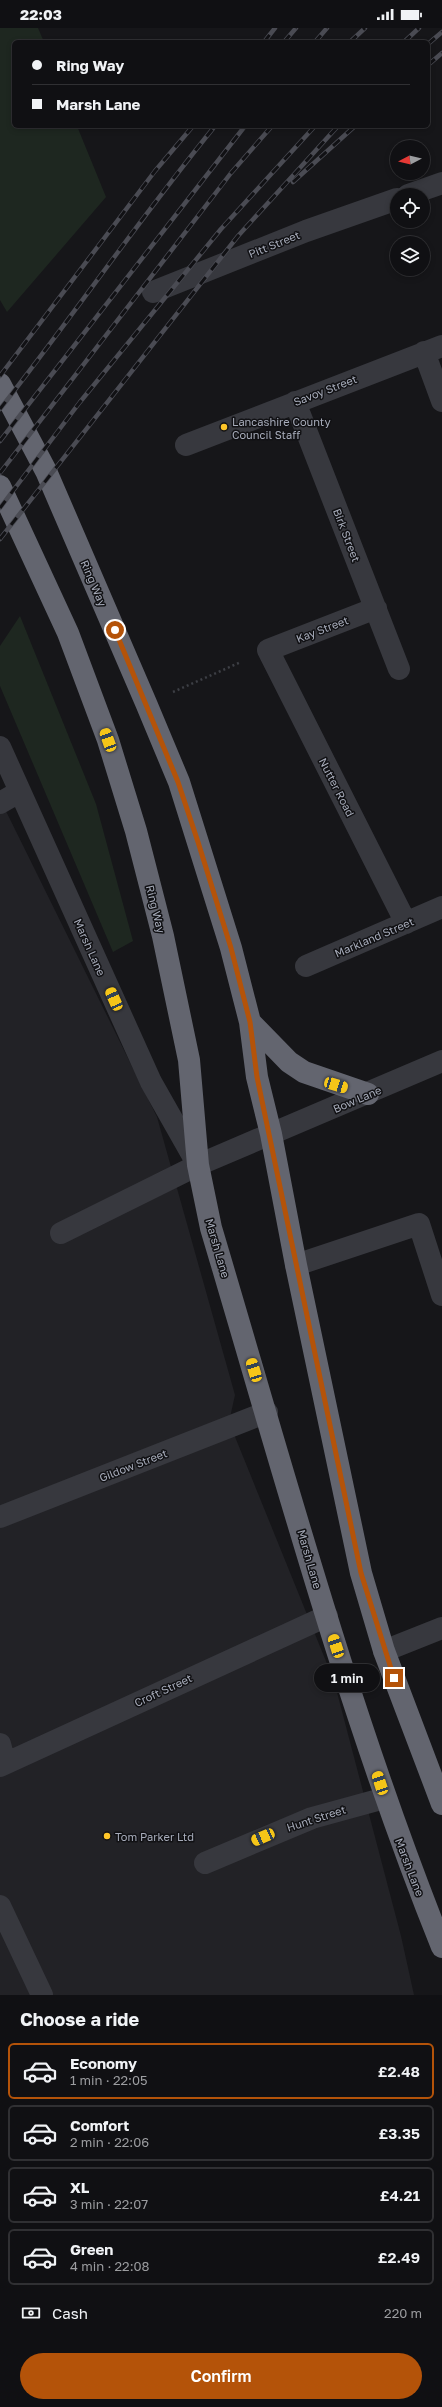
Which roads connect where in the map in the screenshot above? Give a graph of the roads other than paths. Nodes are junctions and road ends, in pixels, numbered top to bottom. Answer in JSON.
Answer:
{"nodes":[{"id":1,"x":442,"y":183,"type":"edge"},
{"id":2,"x":428,"y":188,"type":"edge"},
{"id":3,"x":390,"y":201,"type":"edge"},
{"id":4,"x":152,"y":292,"type":"dead end"},
{"id":5,"x":433,"y":349,"type":"edge"},
{"id":6,"x":0,"y":384,"type":"edge"},
{"id":7,"x":442,"y":401,"type":"edge"},
{"id":8,"x":295,"y":402,"type":"junction"},
{"id":9,"x":186,"y":445,"type":"dead end"},
{"id":10,"x":0,"y":486,"type":"edge"},
{"id":11,"x":376,"y":608,"type":"junction"},
{"id":12,"x":268,"y":650,"type":"joint"},
{"id":13,"x":399,"y":669,"type":"dead end"},
{"id":14,"x":0,"y":747,"type":"edge"},
{"id":15,"x":20,"y":792,"type":"junction"},
{"id":16,"x":0,"y":803,"type":"edge"},
{"id":17,"x":442,"y":907,"type":"edge"},
{"id":18,"x":406,"y":923,"type":"junction"},
{"id":19,"x":306,"y":966,"type":"dead end"},
{"id":20,"x":250,"y":1022,"type":"junction"},
{"id":21,"x":442,"y":1061,"type":"edge"},
{"id":22,"x":368,"y":1094,"type":"junction"},
{"id":23,"x":271,"y":1134,"type":"junction"},
{"id":24,"x":198,"y":1165,"type":"junction"},
{"id":25,"x":61,"y":1233,"type":"dead end"},
{"id":26,"x":296,"y":1265,"type":"junction"},
{"id":27,"x":442,"y":1295,"type":"edge"},
{"id":28,"x":266,"y":1412,"type":"junction"},
{"id":29,"x":0,"y":1517,"type":"edge"},
{"id":30,"x":327,"y":1616,"type":"junction"},
{"id":31,"x":442,"y":1628,"type":"edge"},
{"id":32,"x":384,"y":1650,"type":"junction"},
{"id":33,"x":2,"y":1758,"type":"edge"},
{"id":34,"x":385,"y":1798,"type":"junction"},
{"id":35,"x":442,"y":1804,"type":"edge"},
{"id":36,"x":205,"y":1863,"type":"dead end"},
{"id":37,"x":0,"y":1906,"type":"edge"},
{"id":38,"x":442,"y":1946,"type":"edge"},
{"id":39,"x":42,"y":1995,"type":"edge"}],
"edges":[{"from":1,"to":2,"type":"street"},
{"from":3,"to":4,"type":"street","name":"Pitt Street"},
{"from":5,"to":7,"type":"street"},
{"from":5,"to":8,"type":"street","name":"Savoy Street"},
{"from":6,"to":20,"type":"highway","name":"Ring Way"},
{"from":8,"to":9,"type":"street","name":"Savoy Street"},
{"from":8,"to":11,"type":"street","name":"Birk Street"},
{"from":10,"to":24,"type":"highway","name":"Ring Way"},
{"from":11,"to":12,"type":"street","name":"Kay Street"},
{"from":11,"to":13,"type":"street","name":"Birk Street"},
{"from":12,"to":18,"type":"street","name":"Nutter Road"},
{"from":14,"to":15,"type":"street","name":"Marsh Lane"},
{"from":15,"to":16,"type":"street"},
{"from":15,"to":24,"type":"street","name":"Marsh Lane"},
{"from":17,"to":18,"type":"street","name":"Markland Street"},
{"from":18,"to":19,"type":"street","name":"Markland Street"},
{"from":20,"to":22,"type":"highway"},
{"from":20,"to":23,"type":"highway","name":"Ring Way"},
{"from":21,"to":22,"type":"street","name":"Bow Lane"},
{"from":22,"to":23,"type":"street","name":"Bow Lane"},
{"from":23,"to":24,"type":"street"},
{"from":23,"to":26,"type":"highway"},
{"from":24,"to":25,"type":"street"},
{"from":24,"to":28,"type":"highway","name":"Marsh Lane"},
{"from":26,"to":27,"type":"street"},
{"from":26,"to":32,"type":"highway"},
{"from":28,"to":29,"type":"street","name":"Gildow Street"},
{"from":28,"to":30,"type":"highway","name":"Marsh Lane"},
{"from":30,"to":33,"type":"street","name":"Croft Street"},
{"from":30,"to":34,"type":"highway","name":"Marsh Lane"},
{"from":31,"to":32,"type":"street"},
{"from":32,"to":35,"type":"highway"},
{"from":34,"to":36,"type":"street","name":"Hunt Street"},
{"from":34,"to":38,"type":"highway","name":"Marsh Lane"},
{"from":37,"to":39,"type":"street"}]}
